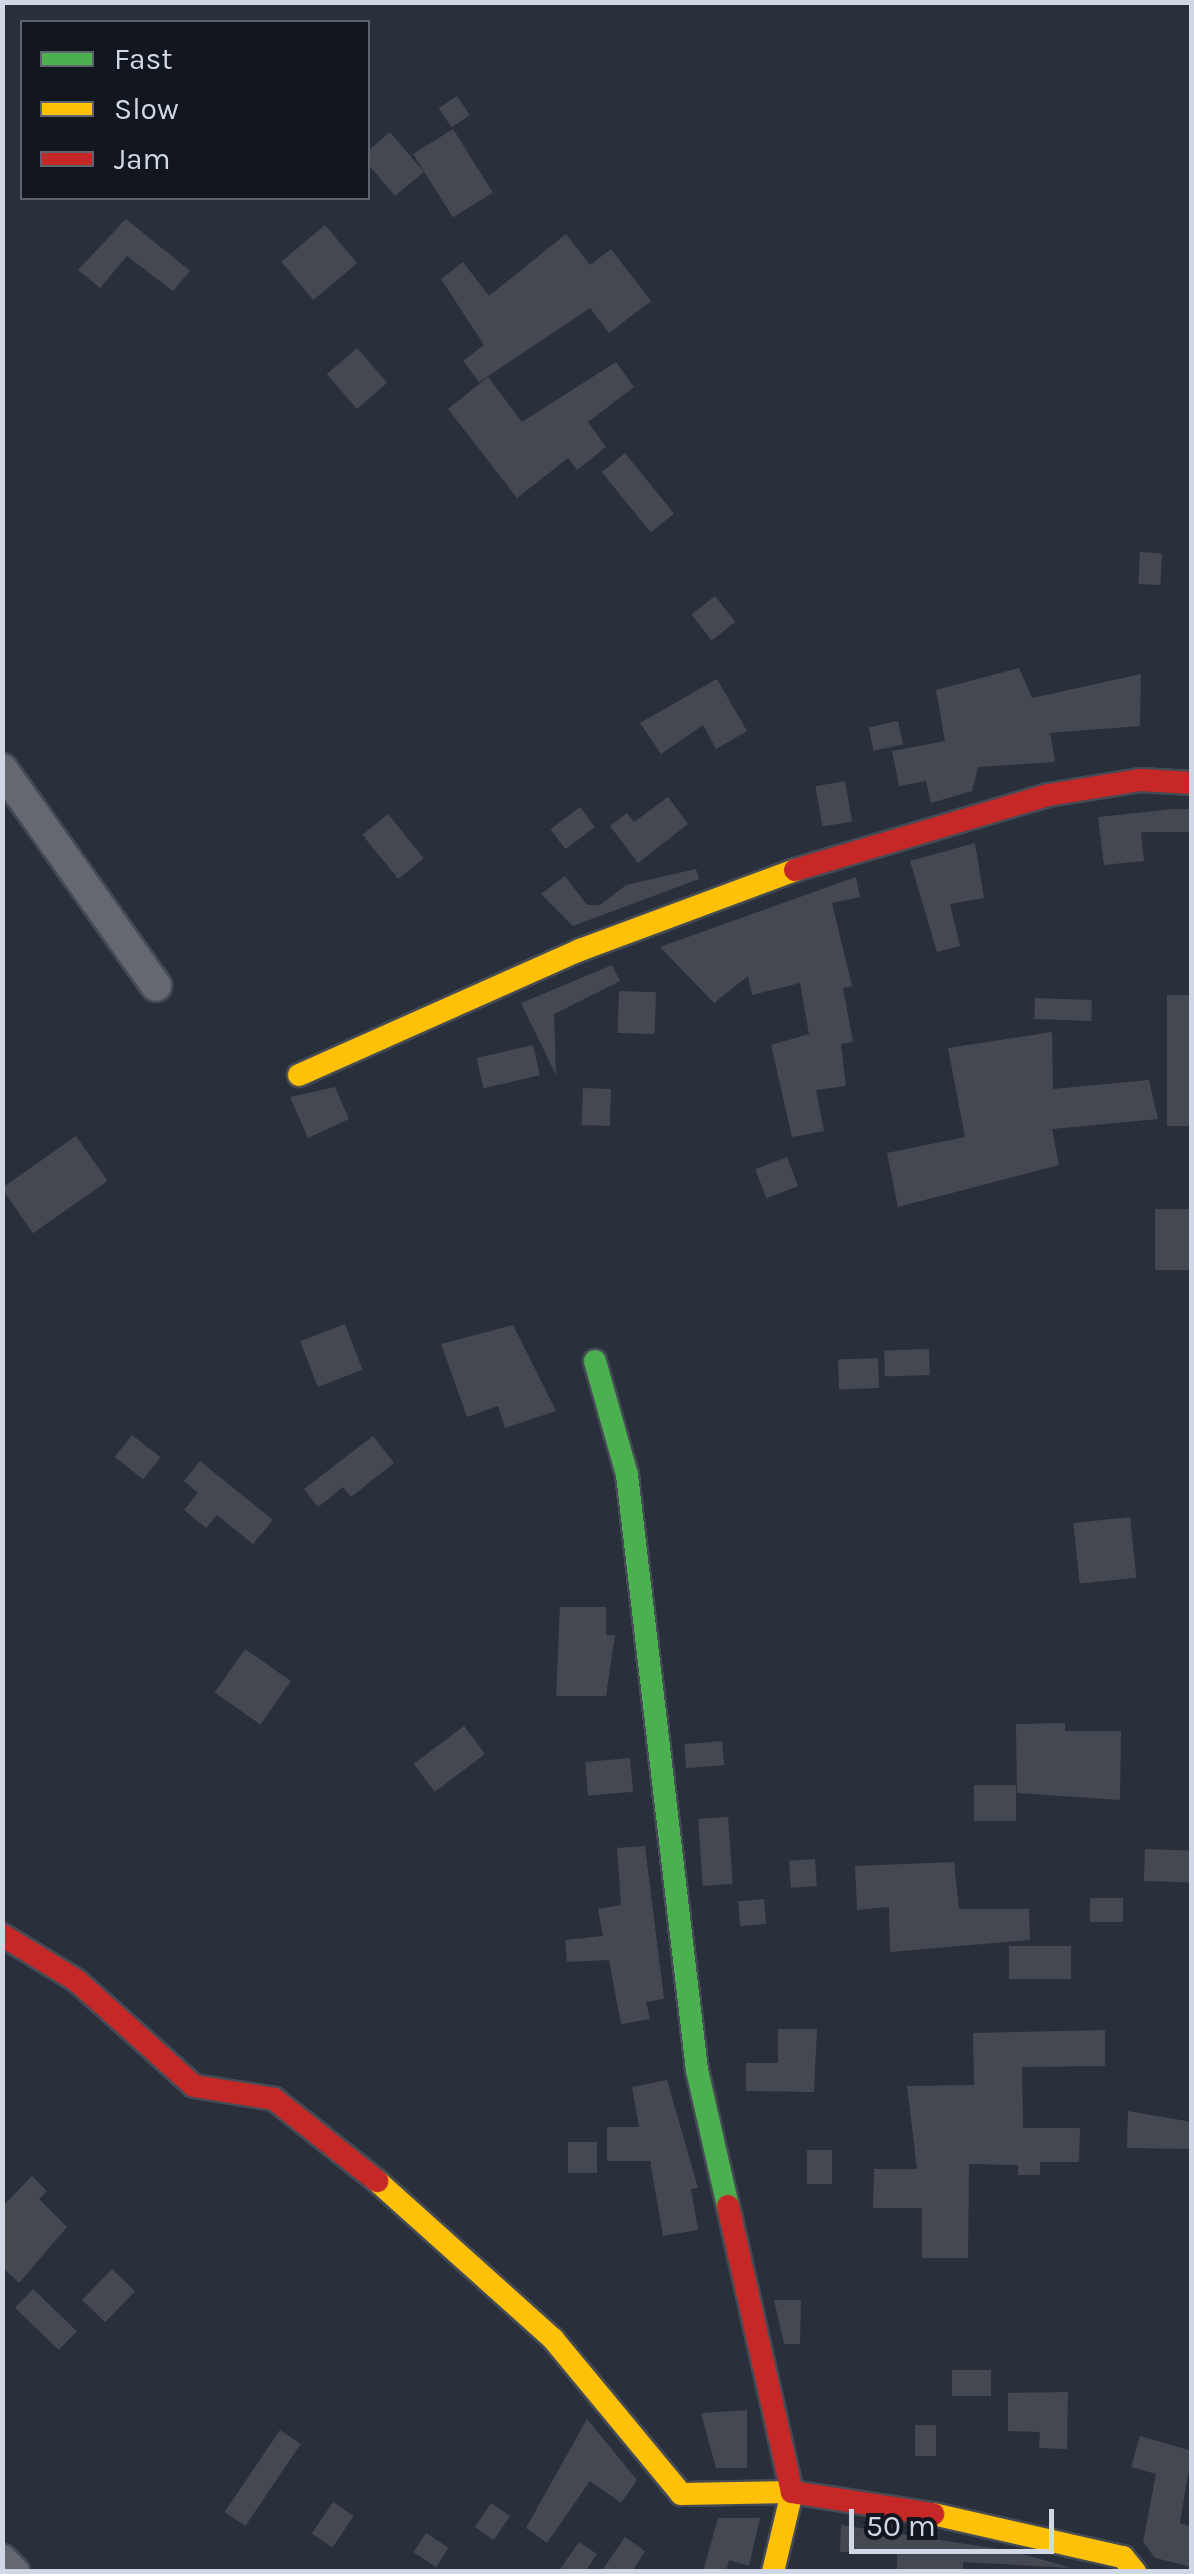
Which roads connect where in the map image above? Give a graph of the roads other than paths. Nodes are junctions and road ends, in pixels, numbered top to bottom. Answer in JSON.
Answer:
{"nodes":[{"id":1,"x":2,"y":769,"type":"edge"},
{"id":2,"x":1192,"y":784,"type":"edge"},
{"id":3,"x":156,"y":986,"type":"dead end"},
{"id":4,"x":299,"y":1075,"type":"dead end"},
{"id":5,"x":595,"y":1361,"type":"dead end"},
{"id":6,"x":2,"y":1934,"type":"edge"},
{"id":7,"x":792,"y":2492,"type":"junction"},
{"id":8,"x":2,"y":2560,"type":"edge"},
{"id":9,"x":1141,"y":2570,"type":"edge"},
{"id":10,"x":14,"y":2572,"type":"edge"},
{"id":11,"x":772,"y":2572,"type":"edge"}],
"edges":[{"from":1,"to":3,"type":"street"},
{"from":2,"to":4,"type":"street"},
{"from":5,"to":7,"type":"street"},
{"from":6,"to":7,"type":"street"},
{"from":7,"to":9,"type":"street"},
{"from":7,"to":11,"type":"street"},
{"from":8,"to":10,"type":"street"}]}
